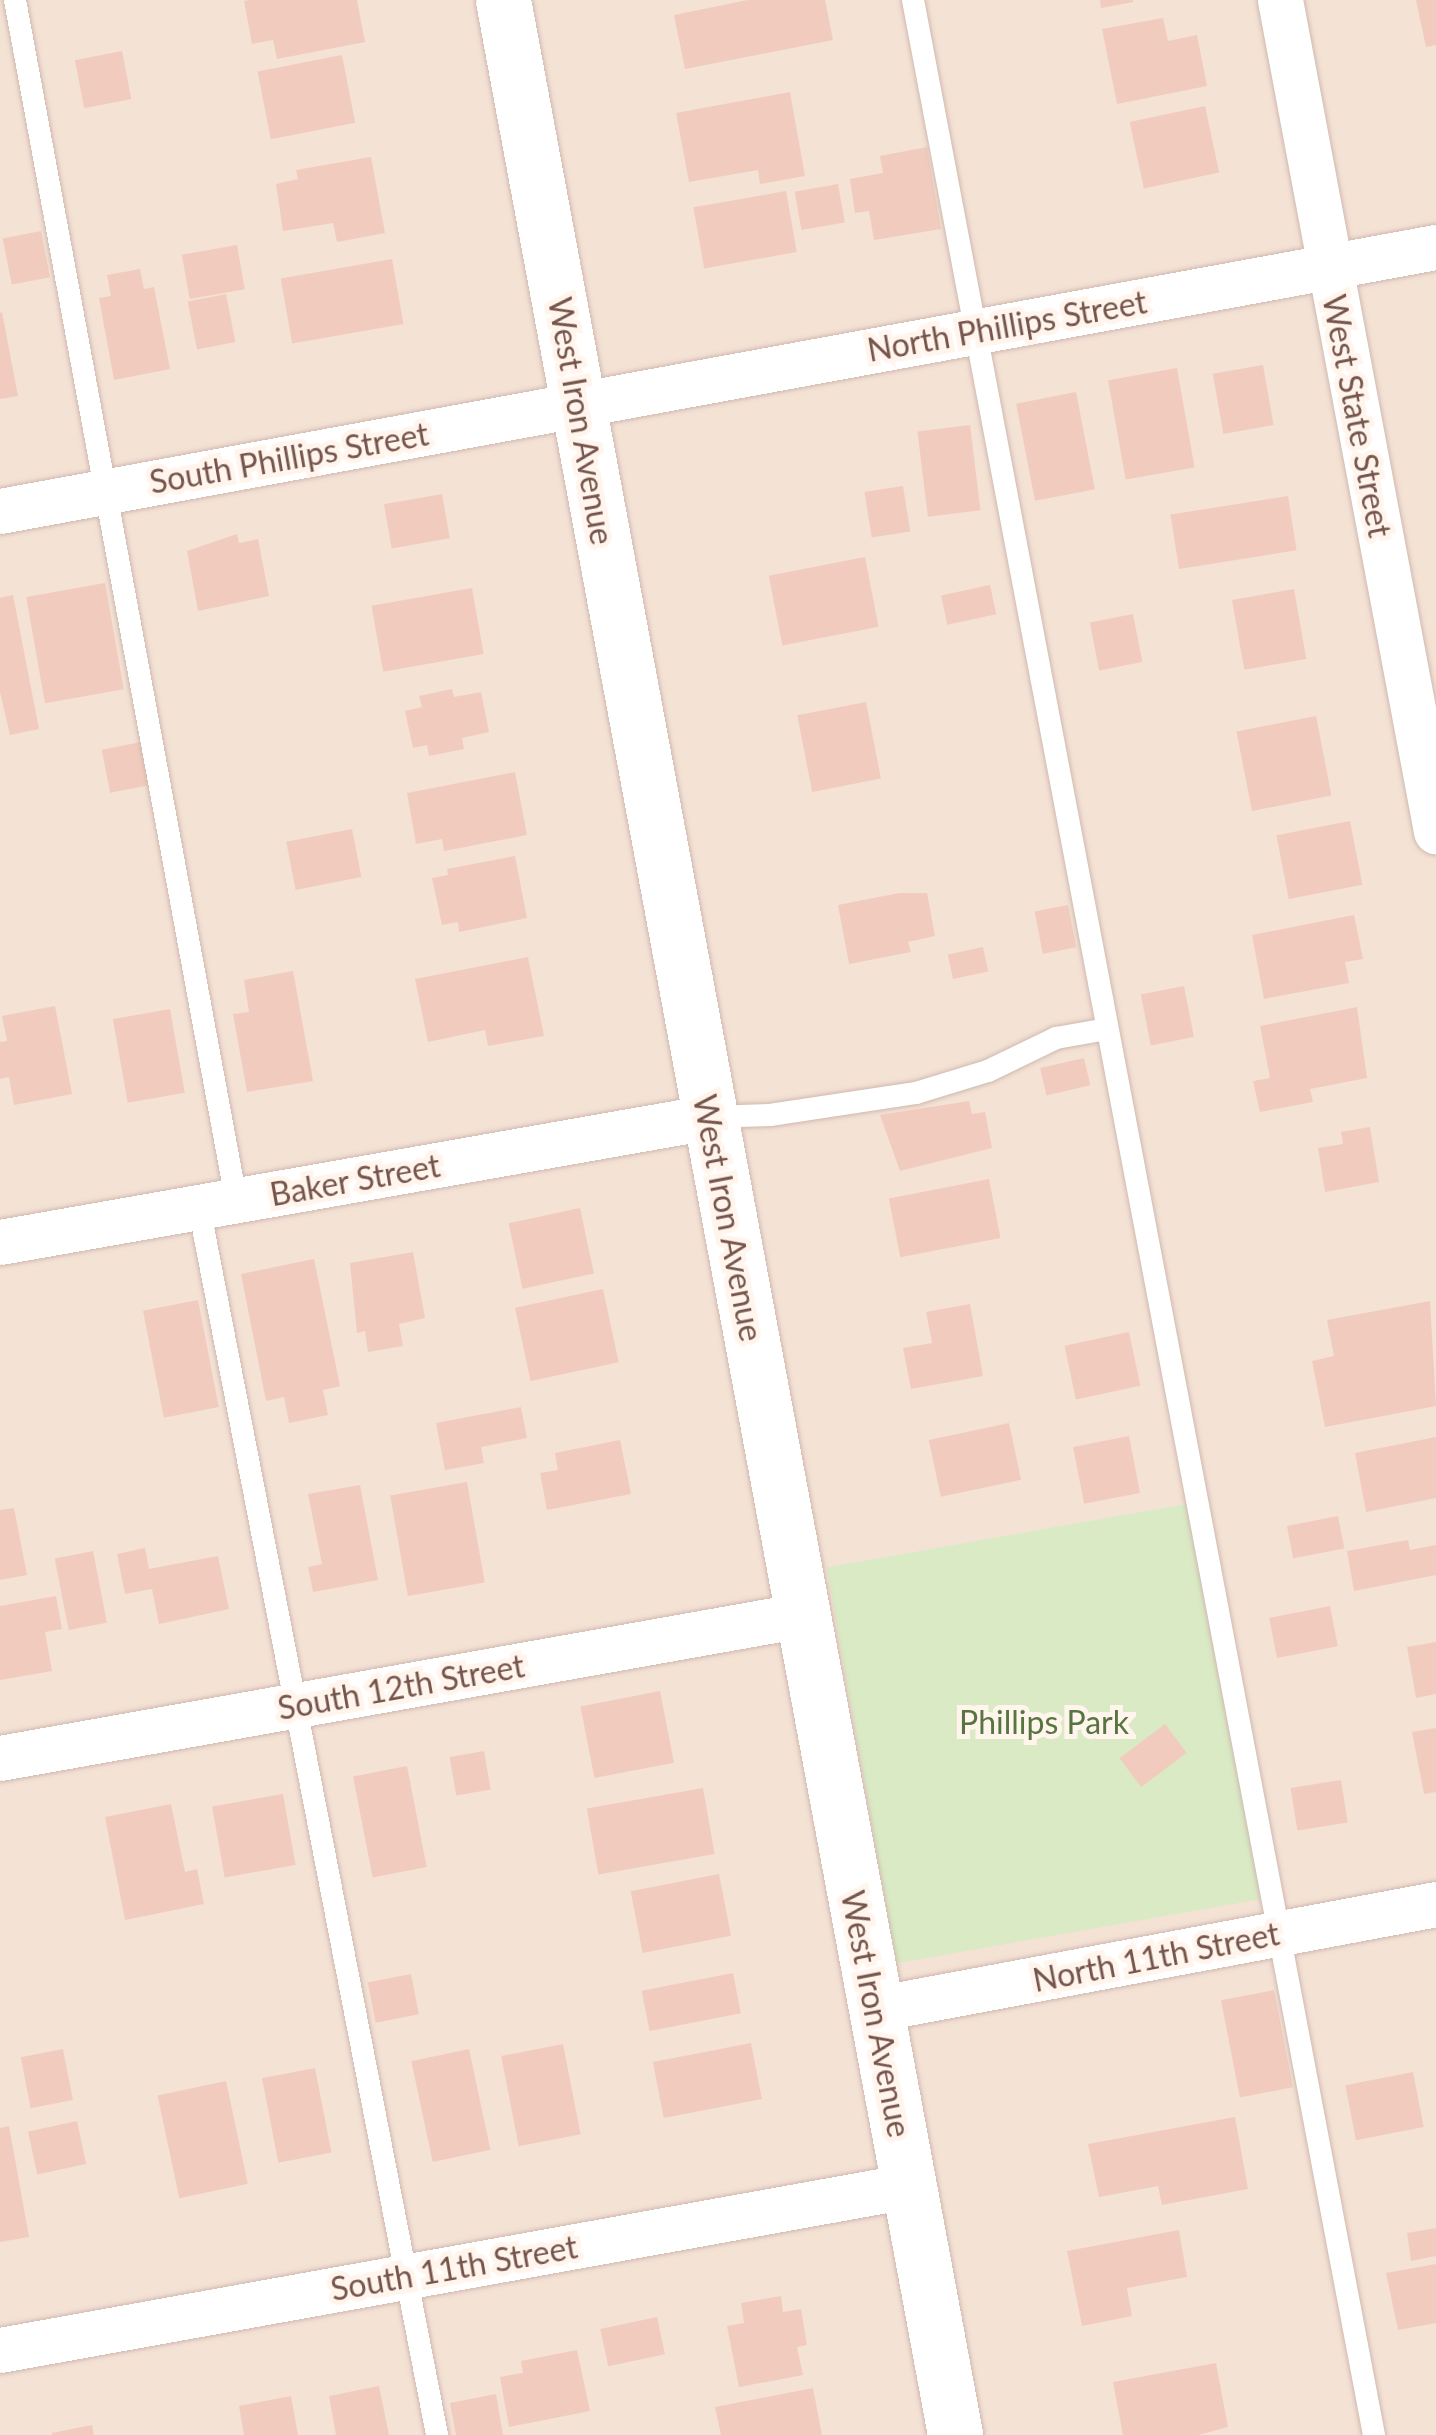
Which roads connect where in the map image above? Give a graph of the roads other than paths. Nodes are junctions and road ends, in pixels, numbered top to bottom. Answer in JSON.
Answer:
{"nodes":[{"id":1,"x":15,"y":0,"type":"edge"},
{"id":2,"x":503,"y":0,"type":"edge"},
{"id":3,"x":913,"y":0,"type":"edge"},
{"id":4,"x":1280,"y":0,"type":"edge"},
{"id":5,"x":1436,"y":247,"type":"edge"},
{"id":6,"x":1329,"y":267,"type":"junction"},
{"id":7,"x":975,"y":332,"type":"junction"},
{"id":8,"x":578,"y":405,"type":"junction"},
{"id":9,"x":108,"y":492,"type":"junction"},
{"id":10,"x":0,"y":512,"type":"edge"},
{"id":11,"x":1436,"y":831,"type":"edge"},
{"id":12,"x":1107,"y":1029,"type":"junction"},
{"id":13,"x":709,"y":1117,"type":"junction"},
{"id":14,"x":218,"y":1204,"type":"junction"},
{"id":15,"x":0,"y":1242,"type":"edge"},
{"id":16,"x":802,"y":1615,"type":"junction"},
{"id":17,"x":294,"y":1706,"type":"junction"},
{"id":18,"x":0,"y":1758,"type":"edge"},
{"id":19,"x":1436,"y":1904,"type":"edge"},
{"id":20,"x":1278,"y":1934,"type":"junction"},
{"id":21,"x":875,"y":2009,"type":"junction"},
{"id":22,"x":908,"y":2186,"type":"junction"},
{"id":23,"x":406,"y":2276,"type":"junction"},
{"id":24,"x":0,"y":2350,"type":"edge"},
{"id":25,"x":437,"y":2435,"type":"edge"},
{"id":26,"x":954,"y":2435,"type":"edge"},
{"id":27,"x":1374,"y":2435,"type":"edge"}],
"edges":[{"from":1,"to":9,"type":"lane"},
{"from":2,"to":8,"type":"street","name":"West Iron Avenue"},
{"from":3,"to":7,"type":"lane"},
{"from":4,"to":6,"type":"street","name":"West State Street"},
{"from":5,"to":6,"type":"street","name":"North Phillips Street"},
{"from":6,"to":7,"type":"street","name":"North Phillips Street"},
{"from":6,"to":11,"type":"street","name":"West State Street"},
{"from":7,"to":8,"type":"street","name":"North Phillips Street"},
{"from":7,"to":12,"type":"lane"},
{"from":8,"to":9,"type":"street","name":"South Phillips Street"},
{"from":8,"to":13,"type":"street","name":"West Iron Avenue"},
{"from":9,"to":10,"type":"street","name":"South Phillips Street"},
{"from":9,"to":14,"type":"lane"},
{"from":12,"to":13,"type":"lane"},
{"from":12,"to":20,"type":"lane"},
{"from":13,"to":14,"type":"street","name":"Baker Street"},
{"from":13,"to":16,"type":"street","name":"West Iron Avenue"},
{"from":14,"to":15,"type":"street","name":"Baker Street"},
{"from":14,"to":17,"type":"lane"},
{"from":16,"to":17,"type":"street","name":"South 12th Street"},
{"from":16,"to":21,"type":"street","name":"West Iron Avenue"},
{"from":17,"to":18,"type":"street","name":"South 12th Street"},
{"from":17,"to":23,"type":"lane"},
{"from":19,"to":20,"type":"street","name":"North 11th Street"},
{"from":20,"to":21,"type":"street","name":"North 11th Street"},
{"from":20,"to":27,"type":"lane"},
{"from":21,"to":22,"type":"street","name":"West Iron Avenue"},
{"from":22,"to":23,"type":"street","name":"South 11th Street"},
{"from":22,"to":26,"type":"street","name":"West Iron Avenue"},
{"from":23,"to":24,"type":"street","name":"South 11th Street"},
{"from":23,"to":25,"type":"lane"}]}
